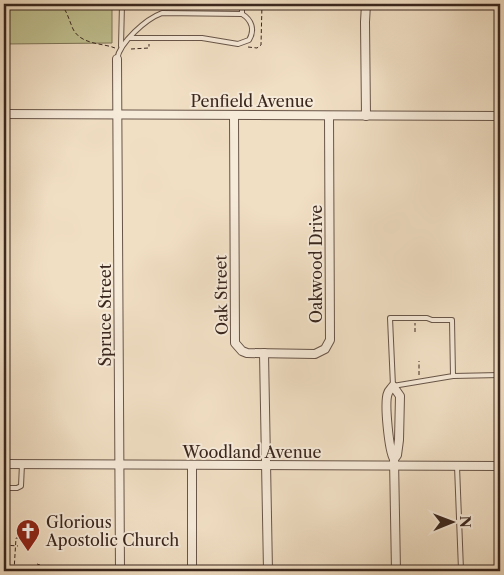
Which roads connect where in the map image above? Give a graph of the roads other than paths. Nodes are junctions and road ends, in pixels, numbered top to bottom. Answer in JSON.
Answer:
{"nodes":[{"id":1,"x":122,"y":4,"type":"edge"},
{"id":2,"x":242,"y":4,"type":"edge"},
{"id":3,"x":366,"y":4,"type":"edge"},
{"id":4,"x":242,"y":14,"type":"junction"},
{"id":5,"x":129,"y":38,"type":"junction"},
{"id":6,"x":121,"y":46,"type":"junction"},
{"id":7,"x":117,"y":59,"type":"joint"},
{"id":8,"x":4,"y":114,"type":"edge"},
{"id":9,"x":117,"y":114,"type":"junction"},
{"id":10,"x":234,"y":115,"type":"junction"},
{"id":11,"x":329,"y":116,"type":"junction"},
{"id":12,"x":366,"y":116,"type":"junction"},
{"id":13,"x":500,"y":116,"type":"edge"},
{"id":14,"x":264,"y":354,"type":"junction"},
{"id":15,"x":500,"y":375,"type":"edge"},
{"id":16,"x":453,"y":376,"type":"junction"},
{"id":17,"x":393,"y":386,"type":"junction"},
{"id":18,"x":394,"y":462,"type":"junction"},
{"id":19,"x":4,"y":464,"type":"edge"},
{"id":20,"x":22,"y":464,"type":"junction"},
{"id":21,"x":119,"y":464,"type":"junction"},
{"id":22,"x":192,"y":465,"type":"junction"},
{"id":23,"x":266,"y":465,"type":"junction"},
{"id":24,"x":458,"y":466,"type":"junction"},
{"id":25,"x":500,"y":466,"type":"edge"},
{"id":26,"x":4,"y":488,"type":"edge"},
{"id":27,"x":4,"y":560,"type":"edge"},
{"id":28,"x":461,"y":570,"type":"edge"},
{"id":29,"x":4,"y":571,"type":"edge"},
{"id":30,"x":120,"y":571,"type":"edge"},
{"id":31,"x":192,"y":571,"type":"edge"},
{"id":32,"x":268,"y":571,"type":"edge"},
{"id":33,"x":396,"y":571,"type":"edge"}],
"edges":[{"from":1,"to":6,"type":"lane"},
{"from":2,"to":4,"type":"lane"},
{"from":3,"to":12,"type":"street"},
{"from":4,"to":5,"type":"lane"},
{"from":4,"to":5,"type":"lane"},
{"from":5,"to":6,"type":"lane"},
{"from":6,"to":7,"type":"lane"},
{"from":7,"to":9,"type":"street","name":"Spruce Street"},
{"from":8,"to":9,"type":"street","name":"Penfield Avenue"},
{"from":9,"to":10,"type":"street","name":"Penfield Avenue"},
{"from":9,"to":21,"type":"street","name":"Spruce Street"},
{"from":10,"to":11,"type":"street","name":"Penfield Avenue"},
{"from":10,"to":14,"type":"street","name":"Oak Street"},
{"from":11,"to":12,"type":"street","name":"Penfield Avenue"},
{"from":11,"to":14,"type":"street","name":"Oakwood Drive"},
{"from":12,"to":13,"type":"street","name":"Penfield Avenue"},
{"from":14,"to":23,"type":"street"},
{"from":15,"to":16,"type":"lane"},
{"from":16,"to":17,"type":"lane"},
{"from":16,"to":17,"type":"lane"},
{"from":17,"to":18,"type":"street"},
{"from":17,"to":18,"type":"street"},
{"from":18,"to":23,"type":"street","name":"Woodland Avenue"},
{"from":18,"to":24,"type":"street","name":"Woodland Avenue"},
{"from":18,"to":33,"type":"street"},
{"from":19,"to":20,"type":"street","name":"Woodland Avenue"},
{"from":20,"to":21,"type":"street","name":"Woodland Avenue"},
{"from":20,"to":26,"type":"lane"},
{"from":21,"to":22,"type":"street","name":"Woodland Avenue"},
{"from":21,"to":30,"type":"street","name":"Spruce Street"},
{"from":22,"to":23,"type":"street","name":"Woodland Avenue"},
{"from":22,"to":31,"type":"street"},
{"from":23,"to":32,"type":"street"},
{"from":24,"to":25,"type":"street","name":"Woodland Avenue"},
{"from":24,"to":28,"type":"lane"},
{"from":27,"to":29,"type":"lane"}]}
